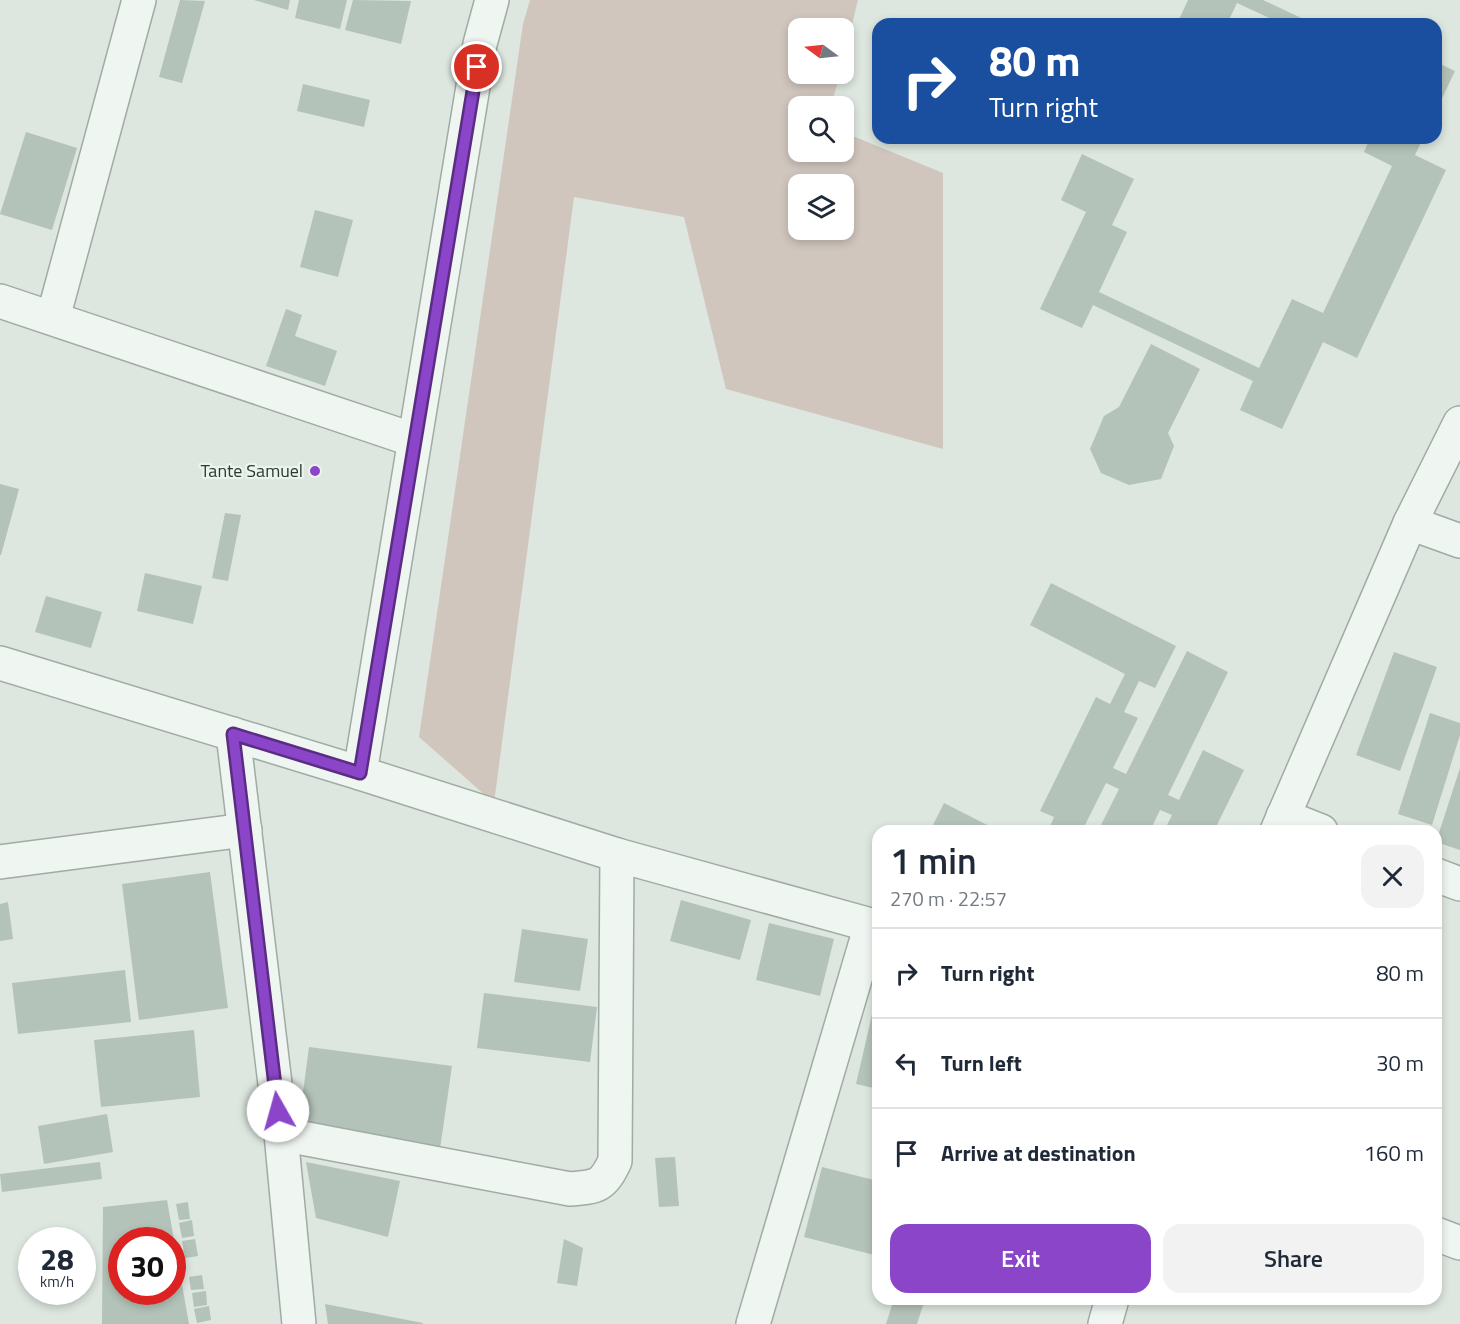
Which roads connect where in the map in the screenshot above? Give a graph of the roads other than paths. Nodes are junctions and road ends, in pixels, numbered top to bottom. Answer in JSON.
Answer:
{"nodes":[{"id":1,"x":492,"y":0,"type":"edge"},
{"id":2,"x":132,"y":2,"type":"edge"},
{"id":3,"x":0,"y":301,"type":"edge"},
{"id":4,"x":53,"y":318,"type":"junction"},
{"id":5,"x":1460,"y":423,"type":"edge"},
{"id":6,"x":414,"y":440,"type":"junction"},
{"id":7,"x":1410,"y":523,"type":"junction"},
{"id":8,"x":1460,"y":541,"type":"edge"},
{"id":9,"x":0,"y":663,"type":"edge"},
{"id":10,"x":233,"y":734,"type":"junction"},
{"id":11,"x":360,"y":773,"type":"junction"},
{"id":12,"x":1280,"y":824,"type":"edge"},
{"id":13,"x":245,"y":830,"type":"junction"},
{"id":14,"x":617,"y":855,"type":"junction"},
{"id":15,"x":0,"y":862,"type":"edge"},
{"id":16,"x":1442,"y":877,"type":"edge"},
{"id":17,"x":1460,"y":884,"type":"edge"},
{"id":18,"x":872,"y":925,"type":"edge"},
{"id":19,"x":872,"y":933,"type":"edge"},
{"id":20,"x":281,"y":1134,"type":"junction"},
{"id":21,"x":1442,"y":1236,"type":"edge"},
{"id":22,"x":1460,"y":1243,"type":"edge"},
{"id":23,"x":1110,"y":1305,"type":"edge"},
{"id":24,"x":299,"y":1324,"type":"edge"},
{"id":25,"x":753,"y":1324,"type":"edge"},
{"id":26,"x":1105,"y":1324,"type":"edge"}],
"edges":[{"from":1,"to":6,"type":"street"},
{"from":2,"to":4,"type":"street"},
{"from":3,"to":4,"type":"street"},
{"from":4,"to":6,"type":"street"},
{"from":5,"to":7,"type":"street"},
{"from":6,"to":11,"type":"street"},
{"from":7,"to":8,"type":"street"},
{"from":7,"to":12,"type":"street"},
{"from":9,"to":10,"type":"street"},
{"from":10,"to":11,"type":"street"},
{"from":10,"to":13,"type":"street"},
{"from":11,"to":14,"type":"street"},
{"from":13,"to":15,"type":"street"},
{"from":13,"to":20,"type":"street"},
{"from":14,"to":18,"type":"street"},
{"from":14,"to":20,"type":"street"},
{"from":16,"to":17,"type":"street"},
{"from":19,"to":25,"type":"street"},
{"from":20,"to":24,"type":"street"},
{"from":21,"to":22,"type":"street"},
{"from":23,"to":26,"type":"street"}]}
